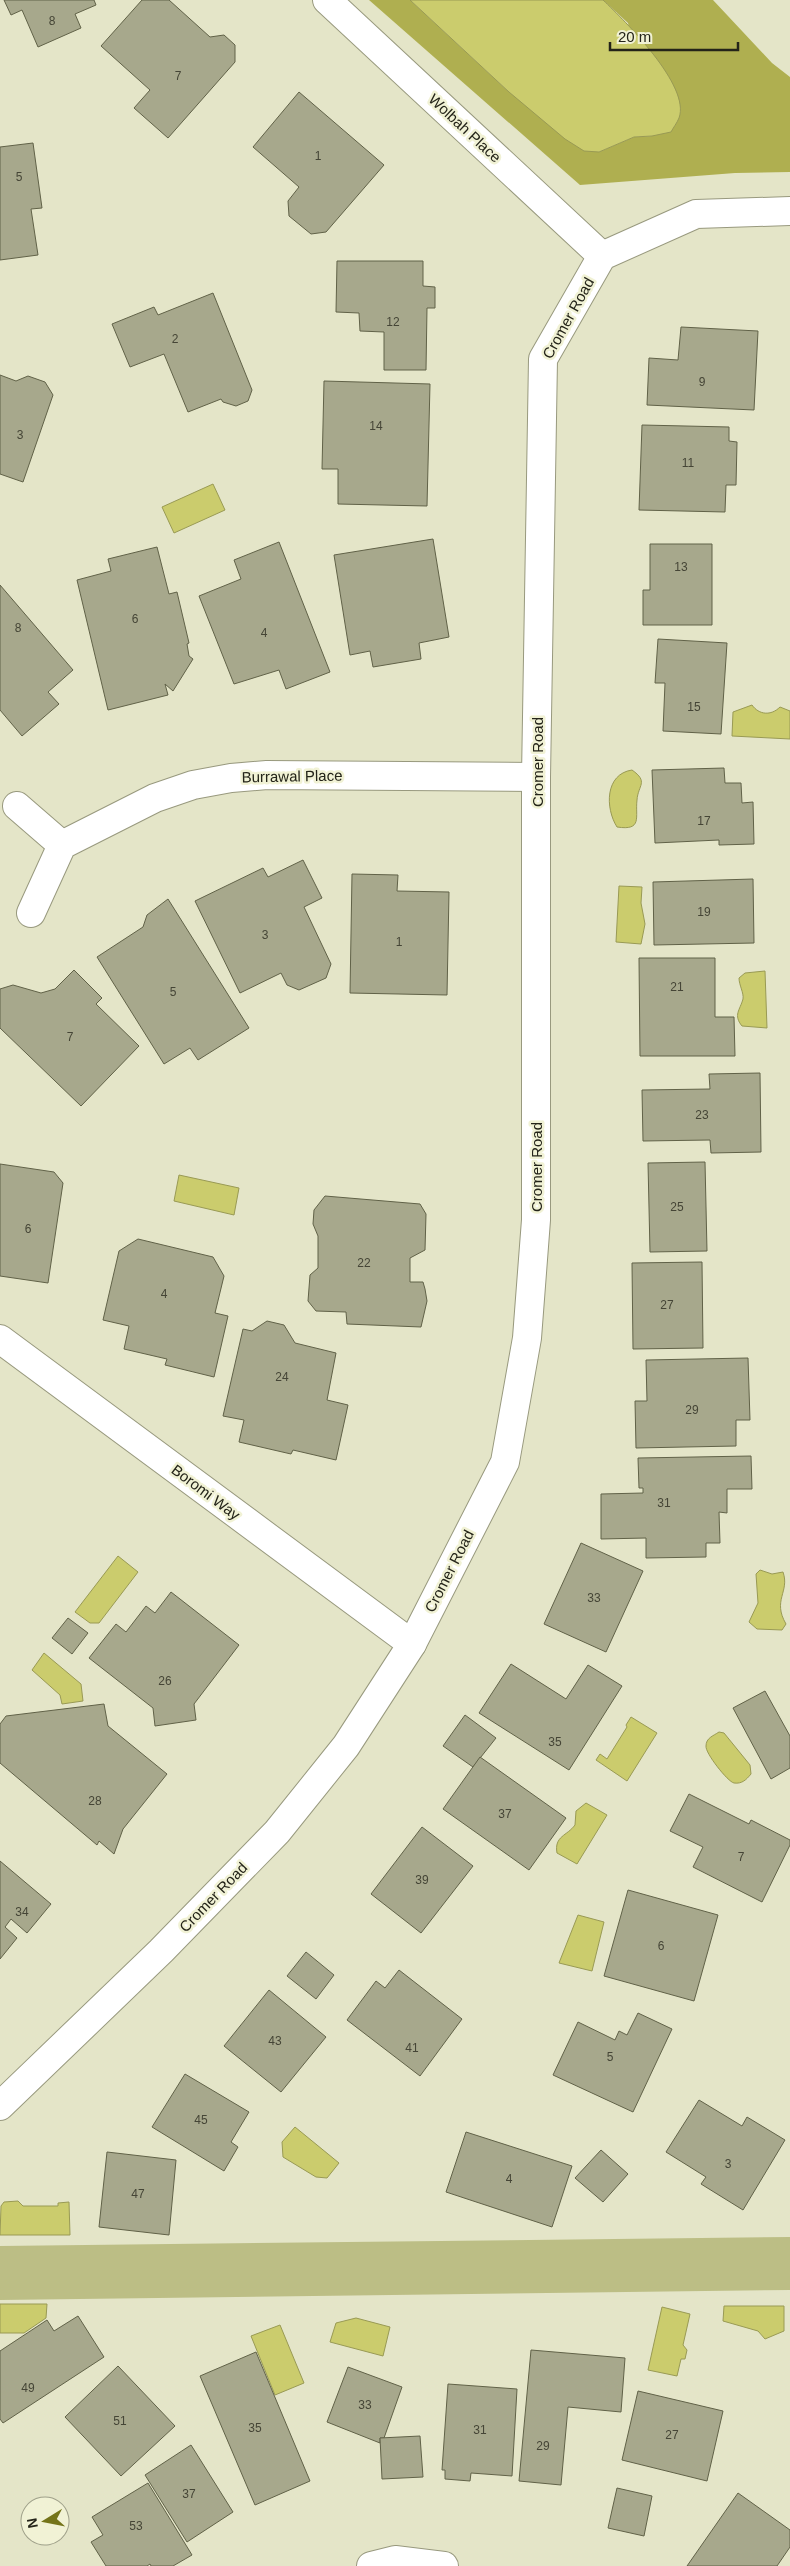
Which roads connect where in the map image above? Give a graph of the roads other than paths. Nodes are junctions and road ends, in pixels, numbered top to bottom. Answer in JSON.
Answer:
{"nodes":[{"id":1,"x":327,"y":0,"type":"edge"},
{"id":2,"x":790,"y":212,"type":"edge"},
{"id":3,"x":602,"y":256,"type":"junction"},
{"id":4,"x":536,"y":777,"type":"junction"},
{"id":5,"x":17,"y":806,"type":"dead end"},
{"id":6,"x":62,"y":845,"type":"junction"},
{"id":7,"x":31,"y":913,"type":"dead end"},
{"id":8,"x":0,"y":1339,"type":"edge"},
{"id":9,"x":412,"y":1644,"type":"junction"},
{"id":10,"x":0,"y":2106,"type":"edge"},
{"id":11,"x":371,"y":2566,"type":"edge"},
{"id":12,"x":444,"y":2566,"type":"edge"}],
"edges":[{"from":1,"to":3,"type":"street","name":"Wolbah Place"},
{"from":2,"to":3,"type":"street"},
{"from":3,"to":4,"type":"street","name":"Cromer Road"},
{"from":4,"to":6,"type":"street","name":"Burrawal Place"},
{"from":4,"to":9,"type":"street","name":"Cromer Road"},
{"from":5,"to":6,"type":"street"},
{"from":6,"to":7,"type":"street"},
{"from":8,"to":9,"type":"street","name":"Boromi Way"},
{"from":9,"to":10,"type":"street","name":"Cromer Road"},
{"from":11,"to":12,"type":"street"}]}
